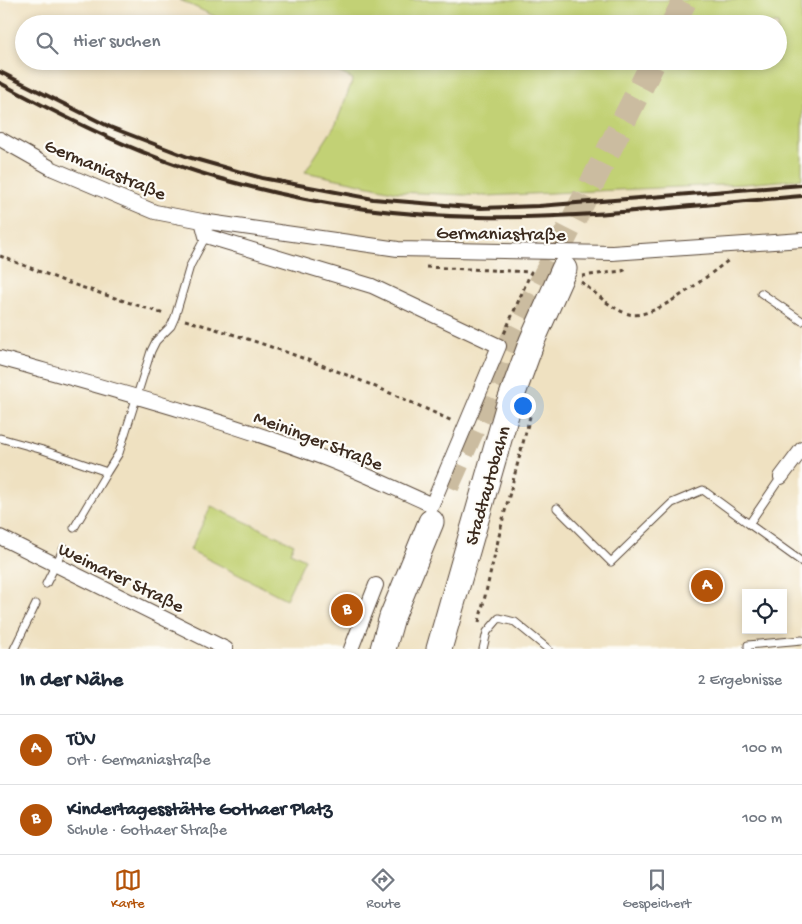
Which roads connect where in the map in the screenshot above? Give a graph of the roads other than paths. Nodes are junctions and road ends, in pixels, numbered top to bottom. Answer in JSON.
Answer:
{"nodes":[{"id":1,"x":0,"y":139,"type":"edge"},
{"id":2,"x":202,"y":221,"type":"junction"},
{"id":3,"x":206,"y":236,"type":"junction"},
{"id":4,"x":802,"y":240,"type":"edge"},
{"id":5,"x":569,"y":279,"type":"road end"},
{"id":6,"x":761,"y":293,"type":"dead end"},
{"id":7,"x":802,"y":321,"type":"edge"},
{"id":8,"x":0,"y":358,"type":"edge"},
{"id":9,"x":136,"y":396,"type":"junction"},
{"id":10,"x":0,"y":438,"type":"edge"},
{"id":11,"x":802,"y":449,"type":"edge"},
{"id":12,"x":107,"y":472,"type":"junction"},
{"id":13,"x":781,"y":477,"type":"joint"},
{"id":14,"x":557,"y":508,"type":"dead end"},
{"id":15,"x":431,"y":522,"type":"dead end"},
{"id":16,"x":749,"y":524,"type":"junction"},
{"id":17,"x":74,"y":528,"type":"dead end"},
{"id":18,"x":0,"y":537,"type":"edge"},
{"id":19,"x":64,"y":548,"type":"dead end"},
{"id":20,"x":802,"y":562,"type":"edge"},
{"id":21,"x":56,"y":564,"type":"junction"},
{"id":22,"x":46,"y":584,"type":"dead end"},
{"id":23,"x":376,"y":585,"type":"dead end"},
{"id":24,"x":36,"y":604,"type":"dead end"},
{"id":25,"x":802,"y":640,"type":"edge"},
{"id":26,"x":14,"y":649,"type":"edge"},
{"id":27,"x":226,"y":649,"type":"edge"},
{"id":28,"x":351,"y":649,"type":"edge"},
{"id":29,"x":383,"y":649,"type":"edge"},
{"id":30,"x":439,"y":649,"type":"edge"},
{"id":31,"x":483,"y":649,"type":"edge"},
{"id":32,"x":548,"y":649,"type":"edge"},
{"id":33,"x":748,"y":649,"type":"edge"}],
"edges":[{"from":1,"to":2,"type":"street","name":"Germaniastraße"},
{"from":2,"to":3,"type":"street"},
{"from":2,"to":4,"type":"street","name":"Germaniastraße"},
{"from":3,"to":9,"type":"lane"},
{"from":3,"to":9,"type":"street","name":"Meininger Straße"},
{"from":5,"to":30,"type":"highway","name":"Stadtautobahn"},
{"from":6,"to":7,"type":"lane"},
{"from":8,"to":9,"type":"street","name":"Meininger Straße"},
{"from":9,"to":12,"type":"lane"},
{"from":10,"to":12,"type":"lane"},
{"from":11,"to":13,"type":"street"},
{"from":12,"to":17,"type":"lane"},
{"from":13,"to":16,"type":"lane"},
{"from":14,"to":16,"type":"lane"},
{"from":15,"to":29,"type":"highway"},
{"from":16,"to":20,"type":"lane"},
{"from":18,"to":21,"type":"street","name":"Weimarer Straße"},
{"from":19,"to":21,"type":"lane"},
{"from":21,"to":22,"type":"lane"},
{"from":21,"to":27,"type":"street","name":"Weimarer Straße"},
{"from":23,"to":28,"type":"street"},
{"from":24,"to":26,"type":"lane"},
{"from":25,"to":33,"type":"lane"},
{"from":31,"to":32,"type":"lane"}]}
